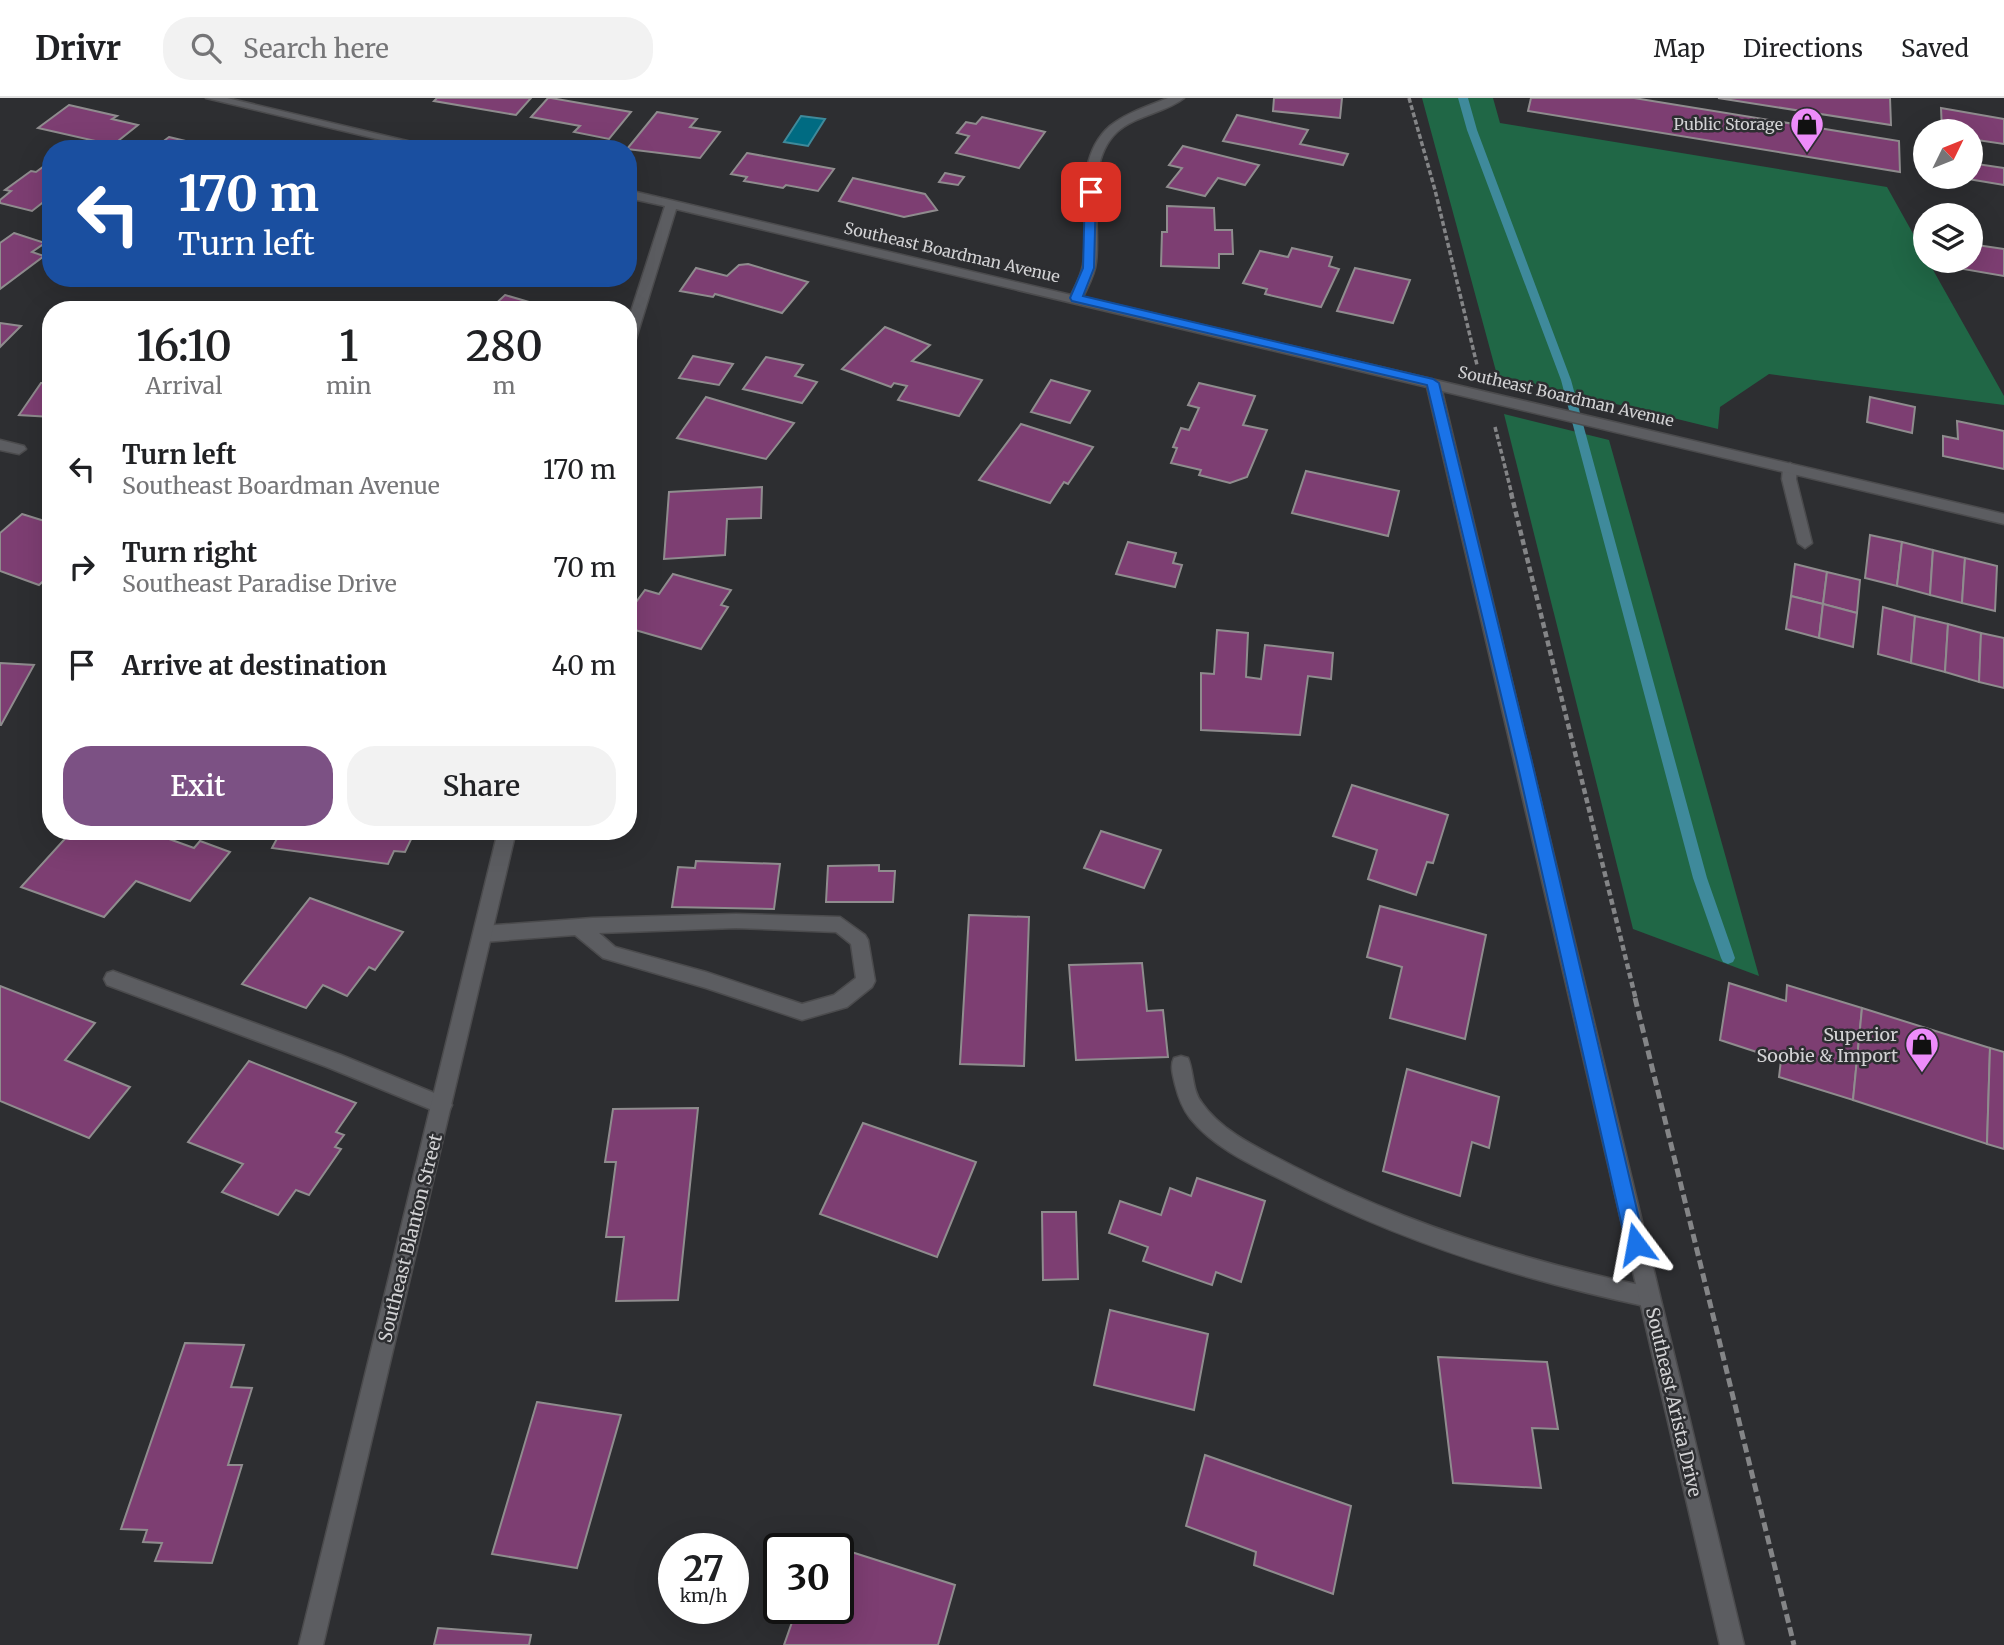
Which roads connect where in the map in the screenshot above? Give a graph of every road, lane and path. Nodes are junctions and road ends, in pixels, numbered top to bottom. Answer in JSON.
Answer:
{"nodes":[{"id":1,"x":212,"y":98,"type":"edge"},
{"id":2,"x":1178,"y":98,"type":"edge"},
{"id":3,"x":1409,"y":98,"type":"edge"},
{"id":4,"x":396,"y":140,"type":"edge"},
{"id":5,"x":637,"y":196,"type":"edge"},
{"id":6,"x":672,"y":204,"type":"junction"},
{"id":7,"x":1076,"y":298,"type":"junction"},
{"id":8,"x":637,"y":314,"type":"edge"},
{"id":9,"x":1479,"y":369,"type":"dead end"},
{"id":10,"x":1433,"y":383,"type":"junction"},
{"id":11,"x":1491,"y":415,"type":"dead end"},
{"id":12,"x":0,"y":445,"type":"edge"},
{"id":13,"x":19,"y":449,"type":"dead end"},
{"id":14,"x":1790,"y":468,"type":"junction"},
{"id":15,"x":2004,"y":519,"type":"edge"},
{"id":16,"x":1805,"y":543,"type":"dead end"},
{"id":17,"x":505,"y":840,"type":"edge"},
{"id":18,"x":579,"y":927,"type":"junction"},
{"id":19,"x":483,"y":934,"type":"junction"},
{"id":20,"x":113,"y":979,"type":"dead end"},
{"id":21,"x":1181,"y":1064,"type":"dead end"},
{"id":22,"x":442,"y":1105,"type":"junction"},
{"id":23,"x":1649,"y":1297,"type":"junction"},
{"id":24,"x":311,"y":1645,"type":"edge"},
{"id":25,"x":1732,"y":1645,"type":"edge"},
{"id":26,"x":1794,"y":1645,"type":"edge"}],
"edges":[{"from":1,"to":4,"type":"street"},
{"from":2,"to":7,"type":"street"},
{"from":3,"to":9,"type":"path"},
{"from":5,"to":6,"type":"street","name":"Southeast Boardman Avenue"},
{"from":6,"to":7,"type":"street","name":"Southeast Boardman Avenue"},
{"from":6,"to":8,"type":"street"},
{"from":7,"to":10,"type":"street","name":"Southeast Boardman Avenue"},
{"from":10,"to":14,"type":"street","name":"Southeast Boardman Avenue"},
{"from":10,"to":23,"type":"street","name":"Southeast Arista Drive"},
{"from":11,"to":26,"type":"path"},
{"from":12,"to":13,"type":"street"},
{"from":14,"to":15,"type":"street","name":"Southeast Boardman Avenue"},
{"from":14,"to":16,"type":"street"},
{"from":17,"to":19,"type":"street","name":"Southeast Blanton Street"},
{"from":18,"to":18,"type":"street"},
{"from":18,"to":19,"type":"street"},
{"from":19,"to":22,"type":"street","name":"Southeast Blanton Street"},
{"from":20,"to":22,"type":"street"},
{"from":21,"to":23,"type":"street"},
{"from":22,"to":24,"type":"street","name":"Southeast Blanton Street"},
{"from":23,"to":25,"type":"street","name":"Southeast Arista Drive"}]}
